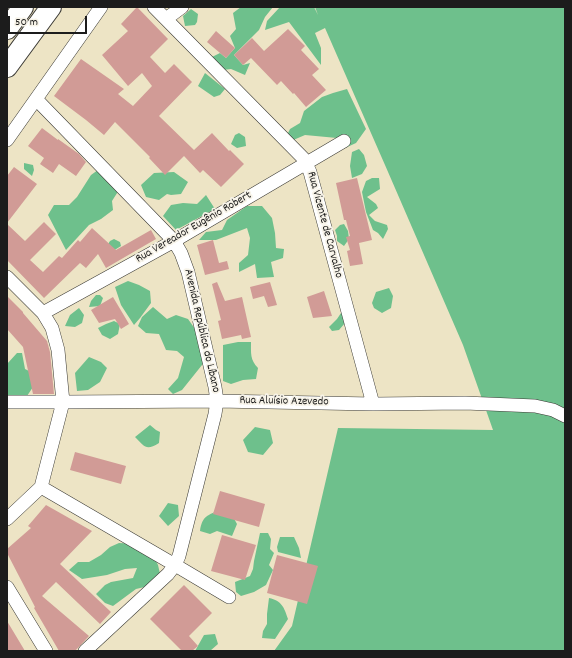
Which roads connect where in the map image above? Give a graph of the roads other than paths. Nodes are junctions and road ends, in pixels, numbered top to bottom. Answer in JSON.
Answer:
{"nodes":[{"id":1,"x":23,"y":7,"type":"edge"},
{"id":2,"x":37,"y":7,"type":"edge"},
{"id":3,"x":50,"y":7,"type":"edge"},
{"id":4,"x":101,"y":7,"type":"edge"},
{"id":5,"x":154,"y":7,"type":"edge"},
{"id":6,"x":182,"y":7,"type":"edge"},
{"id":7,"x":166,"y":19,"type":"junction"},
{"id":8,"x":7,"y":29,"type":"edge"},
{"id":9,"x":7,"y":49,"type":"edge"},
{"id":10,"x":7,"y":66,"type":"edge"},
{"id":11,"x":36,"y":100,"type":"junction"},
{"id":12,"x":7,"y":140,"type":"edge"},
{"id":13,"x":344,"y":141,"type":"dead end"},
{"id":14,"x":306,"y":163,"type":"junction"},
{"id":15,"x":174,"y":241,"type":"junction"},
{"id":16,"x":7,"y":277,"type":"edge"},
{"id":17,"x":43,"y":313,"type":"junction"},
{"id":18,"x":217,"y":401,"type":"junction"},
{"id":19,"x":7,"y":402,"type":"edge"},
{"id":20,"x":63,"y":402,"type":"junction"},
{"id":21,"x":373,"y":404,"type":"junction"},
{"id":22,"x":565,"y":416,"type":"edge"},
{"id":23,"x":41,"y":487,"type":"junction"},
{"id":24,"x":7,"y":519,"type":"edge"},
{"id":25,"x":176,"y":564,"type":"junction"},
{"id":26,"x":7,"y":587,"type":"edge"},
{"id":27,"x":228,"y":597,"type":"dead end"},
{"id":28,"x":46,"y":651,"type":"edge"},
{"id":29,"x":86,"y":651,"type":"edge"}],
"edges":[{"from":1,"to":8,"type":"highway"},
{"from":2,"to":9,"type":"highway"},
{"from":3,"to":10,"type":"highway"},
{"from":4,"to":11,"type":"street"},
{"from":5,"to":7,"type":"street","name":"Rua Vicente de Carvalho"},
{"from":6,"to":7,"type":"street"},
{"from":7,"to":14,"type":"street","name":"Rua Vicente de Carvalho"},
{"from":11,"to":12,"type":"street"},
{"from":11,"to":15,"type":"street","name":"Avenida República do Líbano"},
{"from":13,"to":14,"type":"street","name":"Rua Vereador Eugênio Robert"},
{"from":14,"to":15,"type":"street","name":"Rua Vereador Eugênio Robert"},
{"from":14,"to":21,"type":"street","name":"Rua Vicente de Carvalho"},
{"from":15,"to":17,"type":"street","name":"Rua Vereador Eugênio Robert"},
{"from":15,"to":18,"type":"street","name":"Avenida República do Líbano"},
{"from":16,"to":17,"type":"street"},
{"from":17,"to":20,"type":"street"},
{"from":18,"to":20,"type":"street","name":"Rua Aluísio Azevedo"},
{"from":18,"to":21,"type":"street","name":"Rua Aluísio Azevedo"},
{"from":18,"to":25,"type":"street","name":"Avenida República do Líbano"},
{"from":19,"to":20,"type":"street","name":"Rua Aluísio Azevedo"},
{"from":20,"to":23,"type":"street"},
{"from":21,"to":22,"type":"street","name":"Rua Aluísio Azevedo"},
{"from":23,"to":24,"type":"street"},
{"from":23,"to":25,"type":"street"},
{"from":25,"to":27,"type":"street"},
{"from":25,"to":29,"type":"street","name":"Avenida República do Líbano"},
{"from":26,"to":28,"type":"street"}]}
